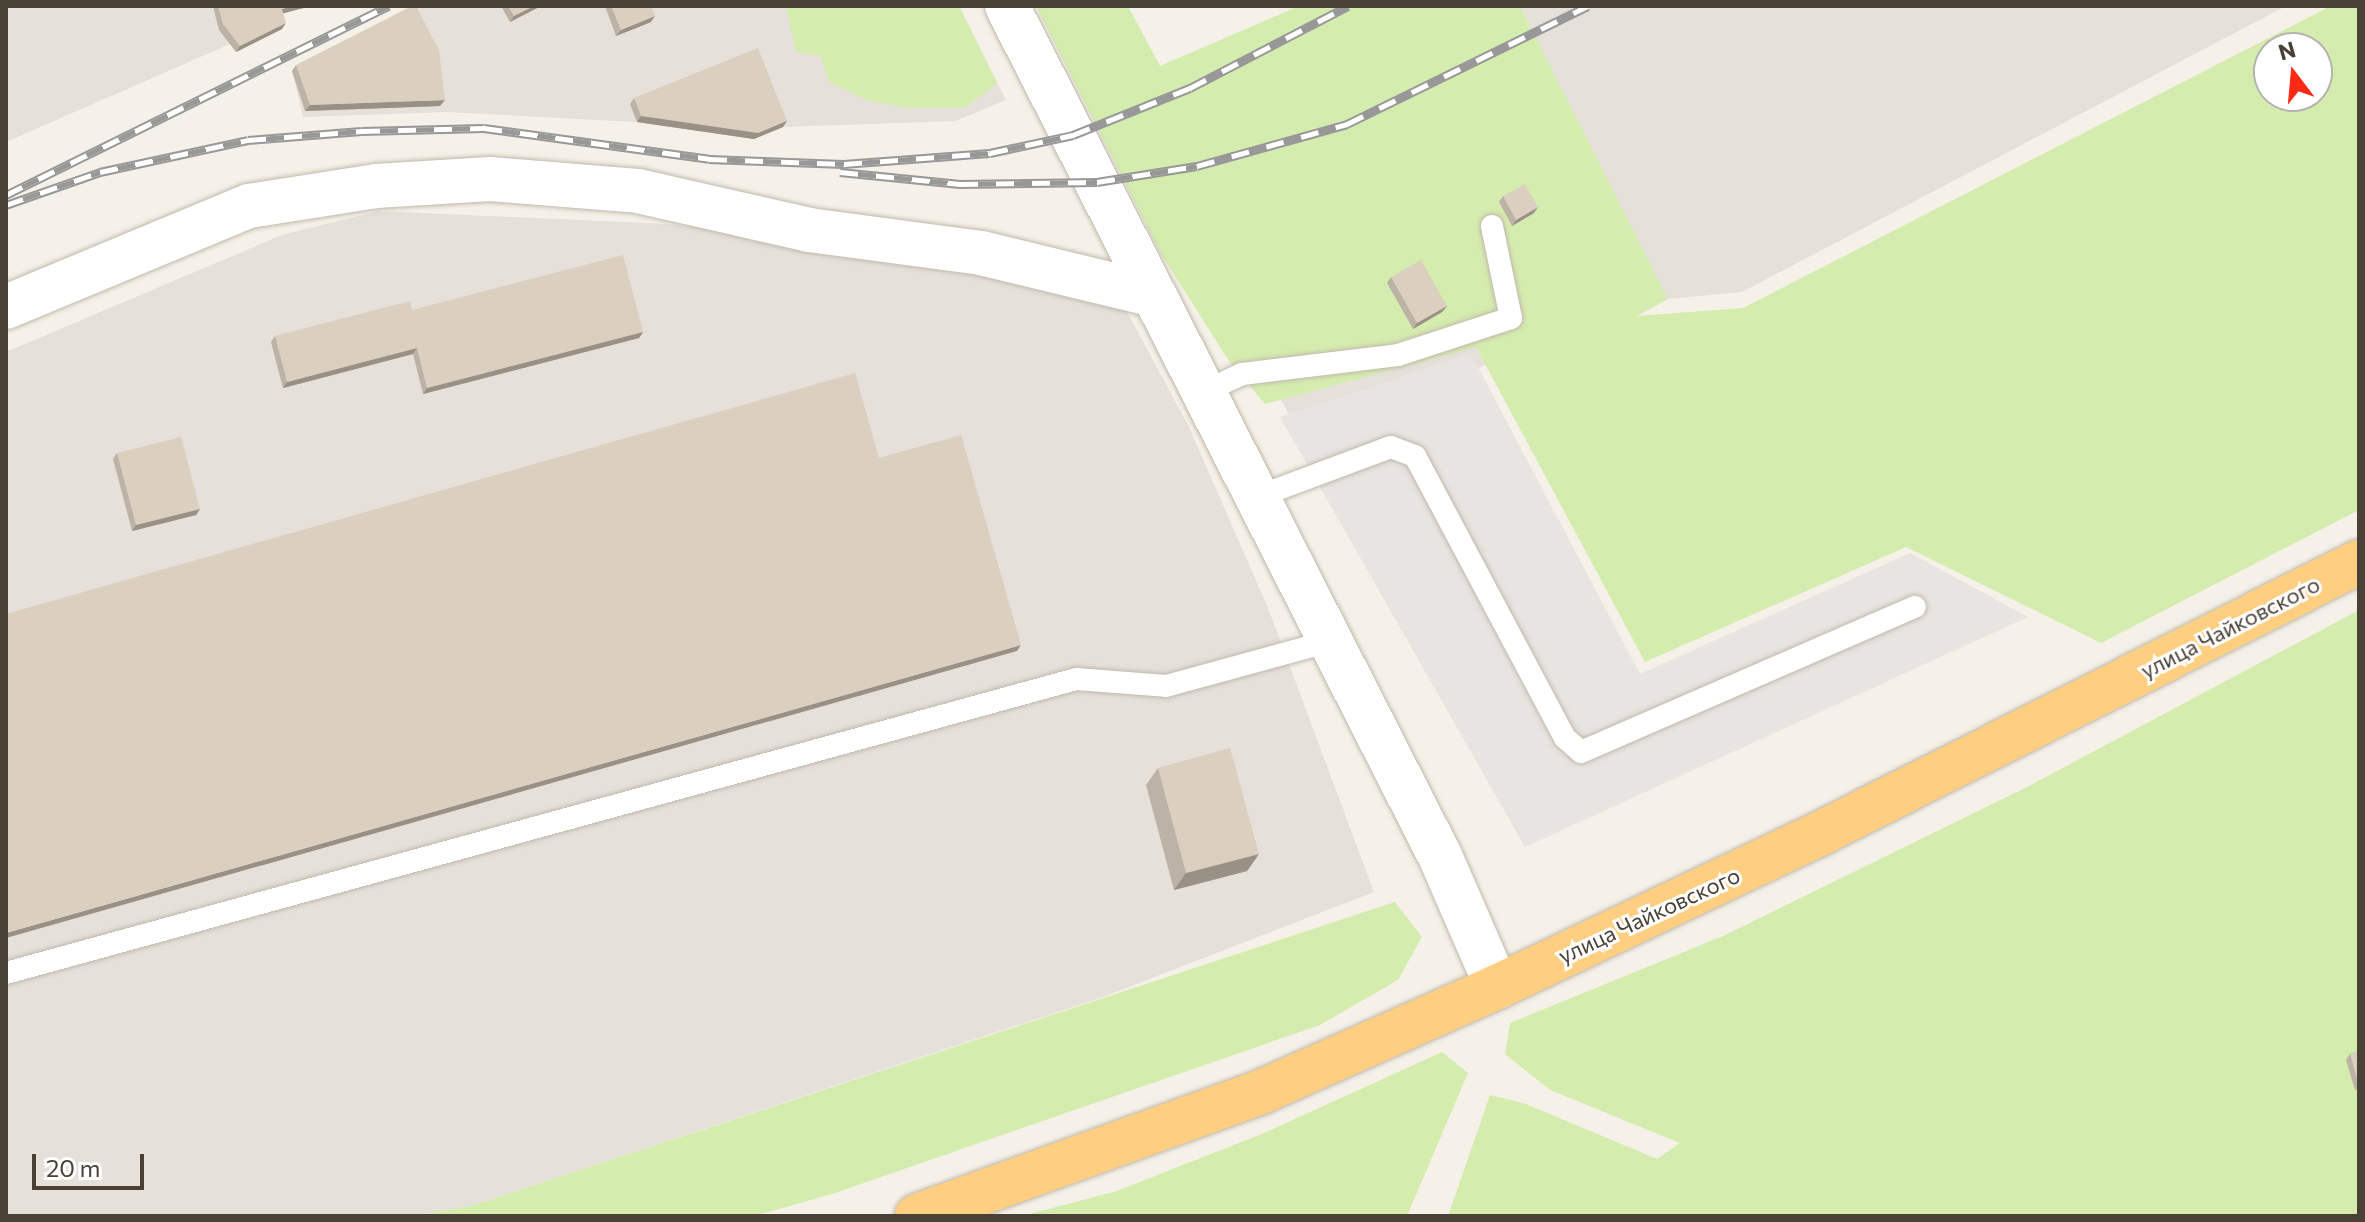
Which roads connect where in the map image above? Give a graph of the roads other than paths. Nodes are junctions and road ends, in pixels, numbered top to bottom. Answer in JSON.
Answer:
{"nodes":[{"id":1,"x":1007,"y":6,"type":"edge"},
{"id":2,"x":1492,"y":226,"type":"dead end"},
{"id":3,"x":1154,"y":295,"type":"junction"},
{"id":4,"x":6,"y":307,"type":"edge"},
{"id":5,"x":1204,"y":392,"type":"junction"},
{"id":6,"x":1257,"y":497,"type":"junction"},
{"id":7,"x":2359,"y":562,"type":"edge"},
{"id":8,"x":1915,"y":607,"type":"dead end"},
{"id":9,"x":1330,"y":641,"type":"junction"},
{"id":10,"x":6,"y":973,"type":"edge"},
{"id":11,"x":1497,"y":987,"type":"junction"},
{"id":12,"x":917,"y":1216,"type":"edge"}],
"edges":[{"from":1,"to":3,"type":"street"},
{"from":2,"to":5,"type":"lane"},
{"from":3,"to":4,"type":"street"},
{"from":3,"to":5,"type":"street"},
{"from":5,"to":6,"type":"street"},
{"from":6,"to":8,"type":"lane"},
{"from":6,"to":9,"type":"street"},
{"from":7,"to":11,"type":"highway","name":"улица Чайковского"},
{"from":9,"to":10,"type":"lane"},
{"from":9,"to":11,"type":"street"},
{"from":11,"to":12,"type":"highway","name":"улица Чайковского"}]}
